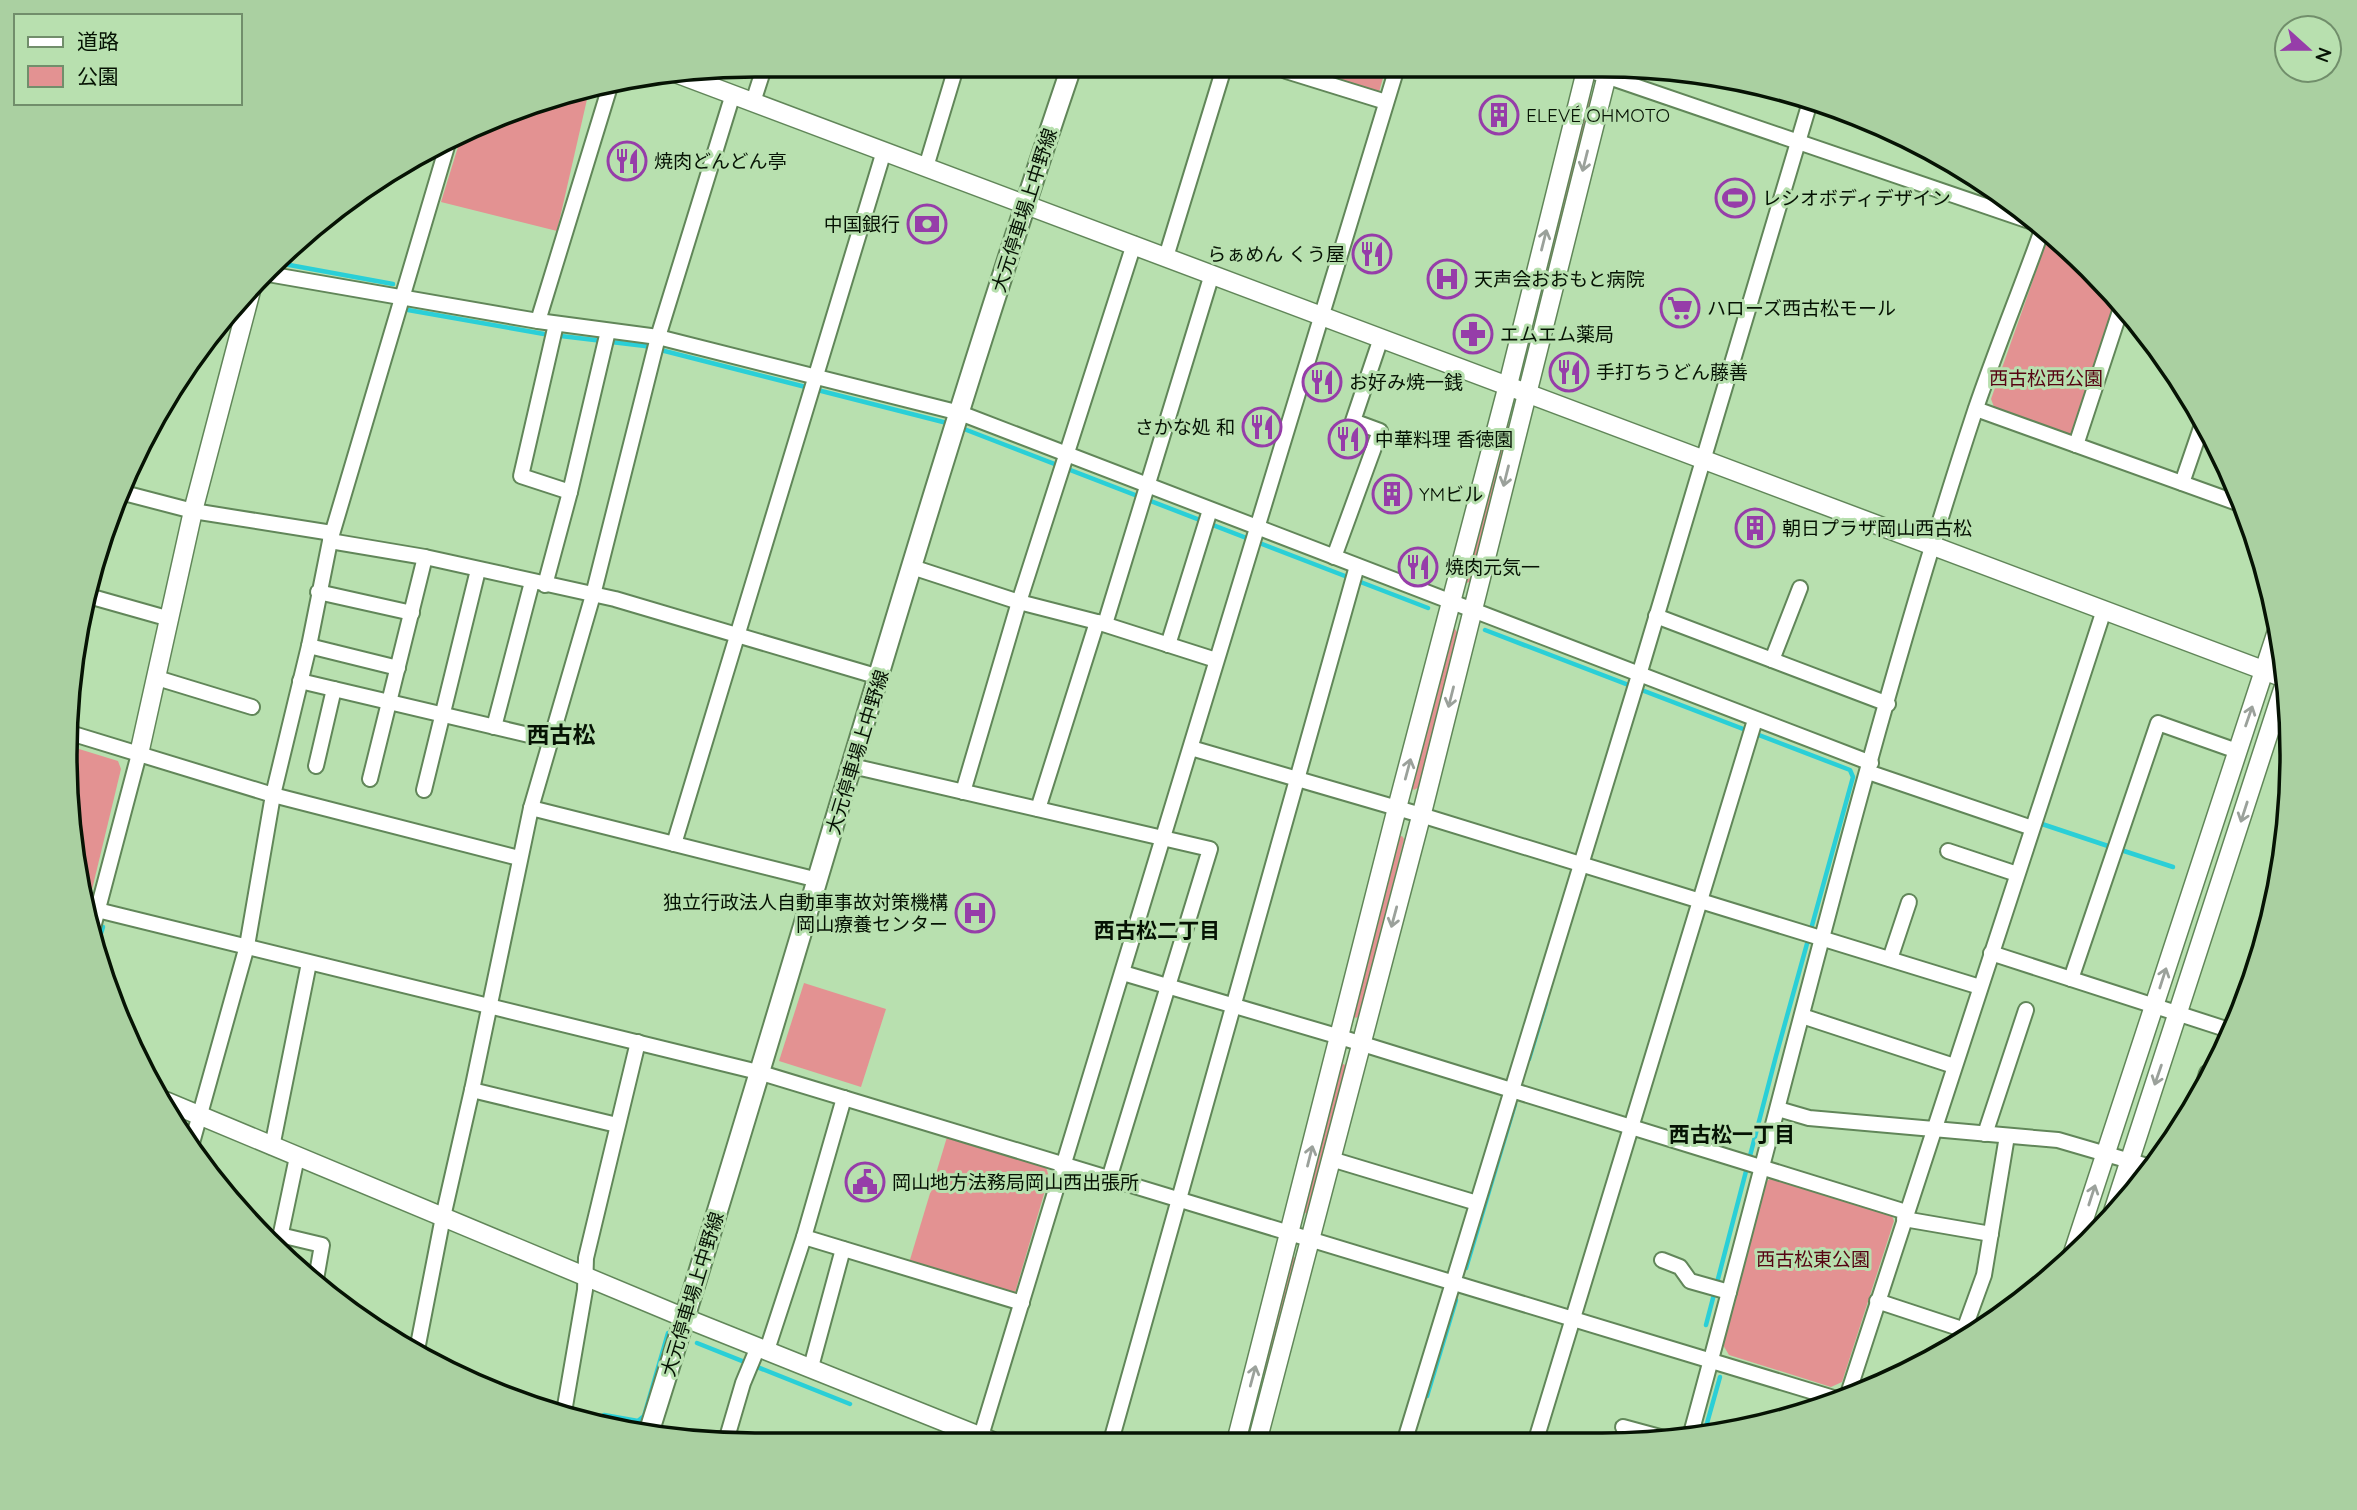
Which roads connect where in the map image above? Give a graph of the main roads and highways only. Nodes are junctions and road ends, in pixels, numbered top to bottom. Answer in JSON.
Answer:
{"nodes":[{"id":1,"x":1068,"y":77,"type":"edge"},
{"id":2,"x":651,"y":1425,"type":"edge"}],
"edges":[{"from":1,"to":2,"type":"main road","name":"大元停車場上中野線"}]}
